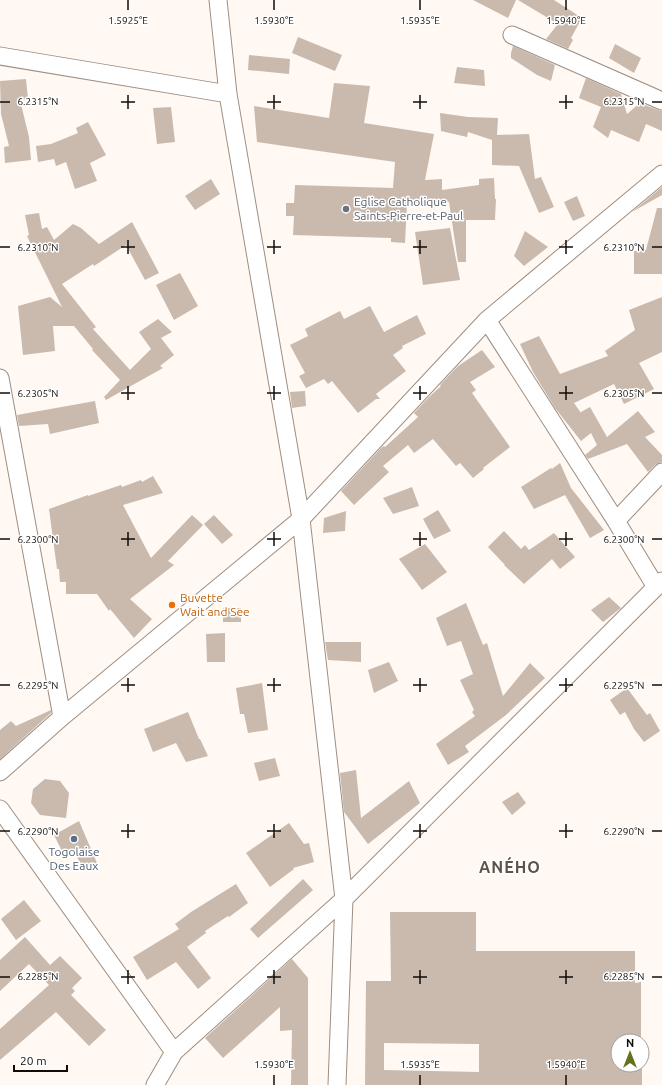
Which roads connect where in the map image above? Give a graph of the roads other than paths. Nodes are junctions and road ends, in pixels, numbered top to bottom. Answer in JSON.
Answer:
{"nodes":[{"id":1,"x":218,"y":0,"type":"edge"},
{"id":2,"x":512,"y":35,"type":"dead end"},
{"id":3,"x":0,"y":56,"type":"edge"},
{"id":4,"x":228,"y":94,"type":"junction"},
{"id":5,"x":662,"y":101,"type":"edge"},
{"id":6,"x":662,"y":174,"type":"edge"},
{"id":7,"x":487,"y":320,"type":"junction"},
{"id":8,"x":0,"y":378,"type":"edge"},
{"id":9,"x":662,"y":472,"type":"edge"},
{"id":10,"x":301,"y":519,"type":"junction"},
{"id":11,"x":616,"y":522,"type":"junction"},
{"id":12,"x":659,"y":584,"type":"edge"},
{"id":13,"x":62,"y":717,"type":"junction"},
{"id":14,"x":0,"y":772,"type":"edge"},
{"id":15,"x":0,"y":809,"type":"edge"},
{"id":16,"x":344,"y":899,"type":"junction"},
{"id":17,"x":174,"y":1052,"type":"junction"},
{"id":18,"x":155,"y":1085,"type":"edge"},
{"id":19,"x":337,"y":1085,"type":"edge"}],
"edges":[{"from":1,"to":4,"type":"street"},
{"from":2,"to":5,"type":"street"},
{"from":3,"to":4,"type":"street"},
{"from":4,"to":10,"type":"street"},
{"from":6,"to":7,"type":"street"},
{"from":7,"to":10,"type":"street"},
{"from":7,"to":11,"type":"street"},
{"from":8,"to":13,"type":"street"},
{"from":9,"to":11,"type":"street"},
{"from":10,"to":13,"type":"street"},
{"from":10,"to":16,"type":"street"},
{"from":11,"to":12,"type":"street"},
{"from":12,"to":16,"type":"street"},
{"from":13,"to":14,"type":"street"},
{"from":15,"to":17,"type":"street"},
{"from":16,"to":17,"type":"street"},
{"from":16,"to":19,"type":"street"},
{"from":17,"to":18,"type":"street"}]}
